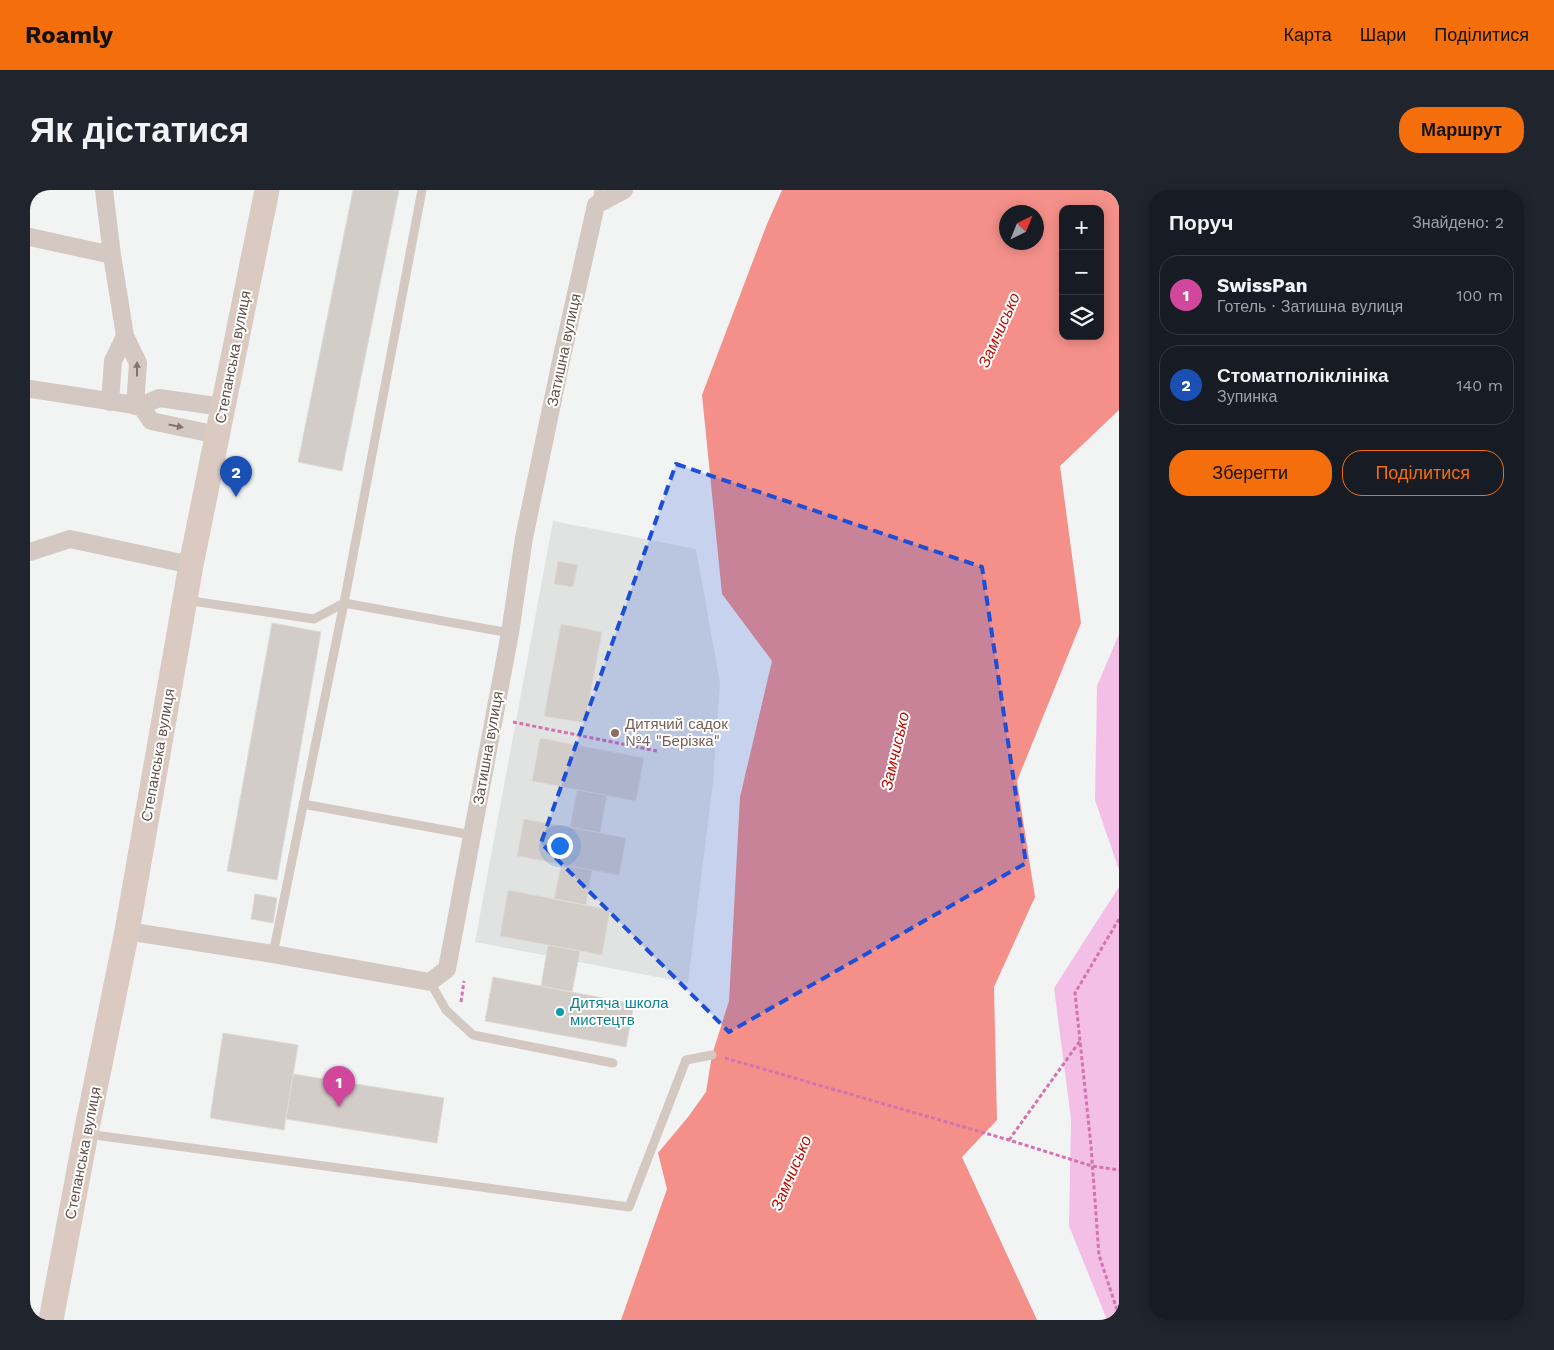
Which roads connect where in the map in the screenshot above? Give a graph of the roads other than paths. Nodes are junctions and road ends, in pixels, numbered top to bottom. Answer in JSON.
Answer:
{"nodes":[{"id":1,"x":104,"y":190,"type":"edge"},
{"id":2,"x":267,"y":190,"type":"edge"},
{"id":3,"x":422,"y":190,"type":"edge"},
{"id":4,"x":624,"y":190,"type":"edge"},
{"id":5,"x":598,"y":198,"type":"edge"},
{"id":6,"x":30,"y":238,"type":"edge"},
{"id":7,"x":112,"y":255,"type":"junction"},
{"id":8,"x":125,"y":336,"type":"junction"},
{"id":9,"x":30,"y":389,"type":"edge"},
{"id":10,"x":110,"y":402,"type":"junction"},
{"id":11,"x":138,"y":406,"type":"junction"},
{"id":12,"x":223,"y":407,"type":"junction"},
{"id":13,"x":218,"y":435,"type":"junction"},
{"id":14,"x":30,"y":552,"type":"edge"},
{"id":15,"x":191,"y":565,"type":"junction"},
{"id":16,"x":185,"y":600,"type":"junction"},
{"id":17,"x":344,"y":603,"type":"junction"},
{"id":18,"x":510,"y":633,"type":"junction"},
{"id":19,"x":304,"y":804,"type":"junction"},
{"id":20,"x":472,"y":835,"type":"junction"},
{"id":21,"x":127,"y":932,"type":"junction"},
{"id":22,"x":273,"y":954,"type":"junction"},
{"id":23,"x":430,"y":982,"type":"junction"},
{"id":24,"x":712,"y":1055,"type":"road end"},
{"id":25,"x":613,"y":1063,"type":"dead end"},
{"id":26,"x":86,"y":1134,"type":"junction"},
{"id":27,"x":51,"y":1320,"type":"edge"}],
"edges":[{"from":1,"to":7,"type":"street"},
{"from":2,"to":12,"type":"main road","name":"Степанська вулиця"},
{"from":3,"to":17,"type":"lane"},
{"from":4,"to":5,"type":"street","name":"Затишна вулиця"},
{"from":5,"to":18,"type":"street","name":"Затишна вулиця"},
{"from":6,"to":7,"type":"street"},
{"from":7,"to":8,"type":"street"},
{"from":8,"to":10,"type":"street"},
{"from":11,"to":8,"type":"street","one_way":true},
{"from":9,"to":10,"type":"street"},
{"from":10,"to":11,"type":"street"},
{"from":11,"to":12,"type":"street"},
{"from":11,"to":13,"type":"street","one_way":true},
{"from":12,"to":13,"type":"main road","name":"Степанська вулиця"},
{"from":13,"to":15,"type":"main road","name":"Степанська вулиця"},
{"from":14,"to":15,"type":"street"},
{"from":15,"to":16,"type":"main road","name":"Степанська вулиця"},
{"from":16,"to":17,"type":"lane"},
{"from":16,"to":21,"type":"main road","name":"Степанська вулиця"},
{"from":17,"to":18,"type":"lane"},
{"from":17,"to":19,"type":"lane"},
{"from":18,"to":20,"type":"street","name":"Затишна вулиця"},
{"from":19,"to":20,"type":"lane"},
{"from":19,"to":22,"type":"lane"},
{"from":20,"to":23,"type":"street","name":"Затишна вулиця"},
{"from":21,"to":22,"type":"street"},
{"from":21,"to":26,"type":"main road","name":"Степанська вулиця"},
{"from":22,"to":23,"type":"street"},
{"from":23,"to":25,"type":"lane"},
{"from":24,"to":26,"type":"lane"},
{"from":26,"to":27,"type":"main road","name":"Степанська вулиця"}]}
